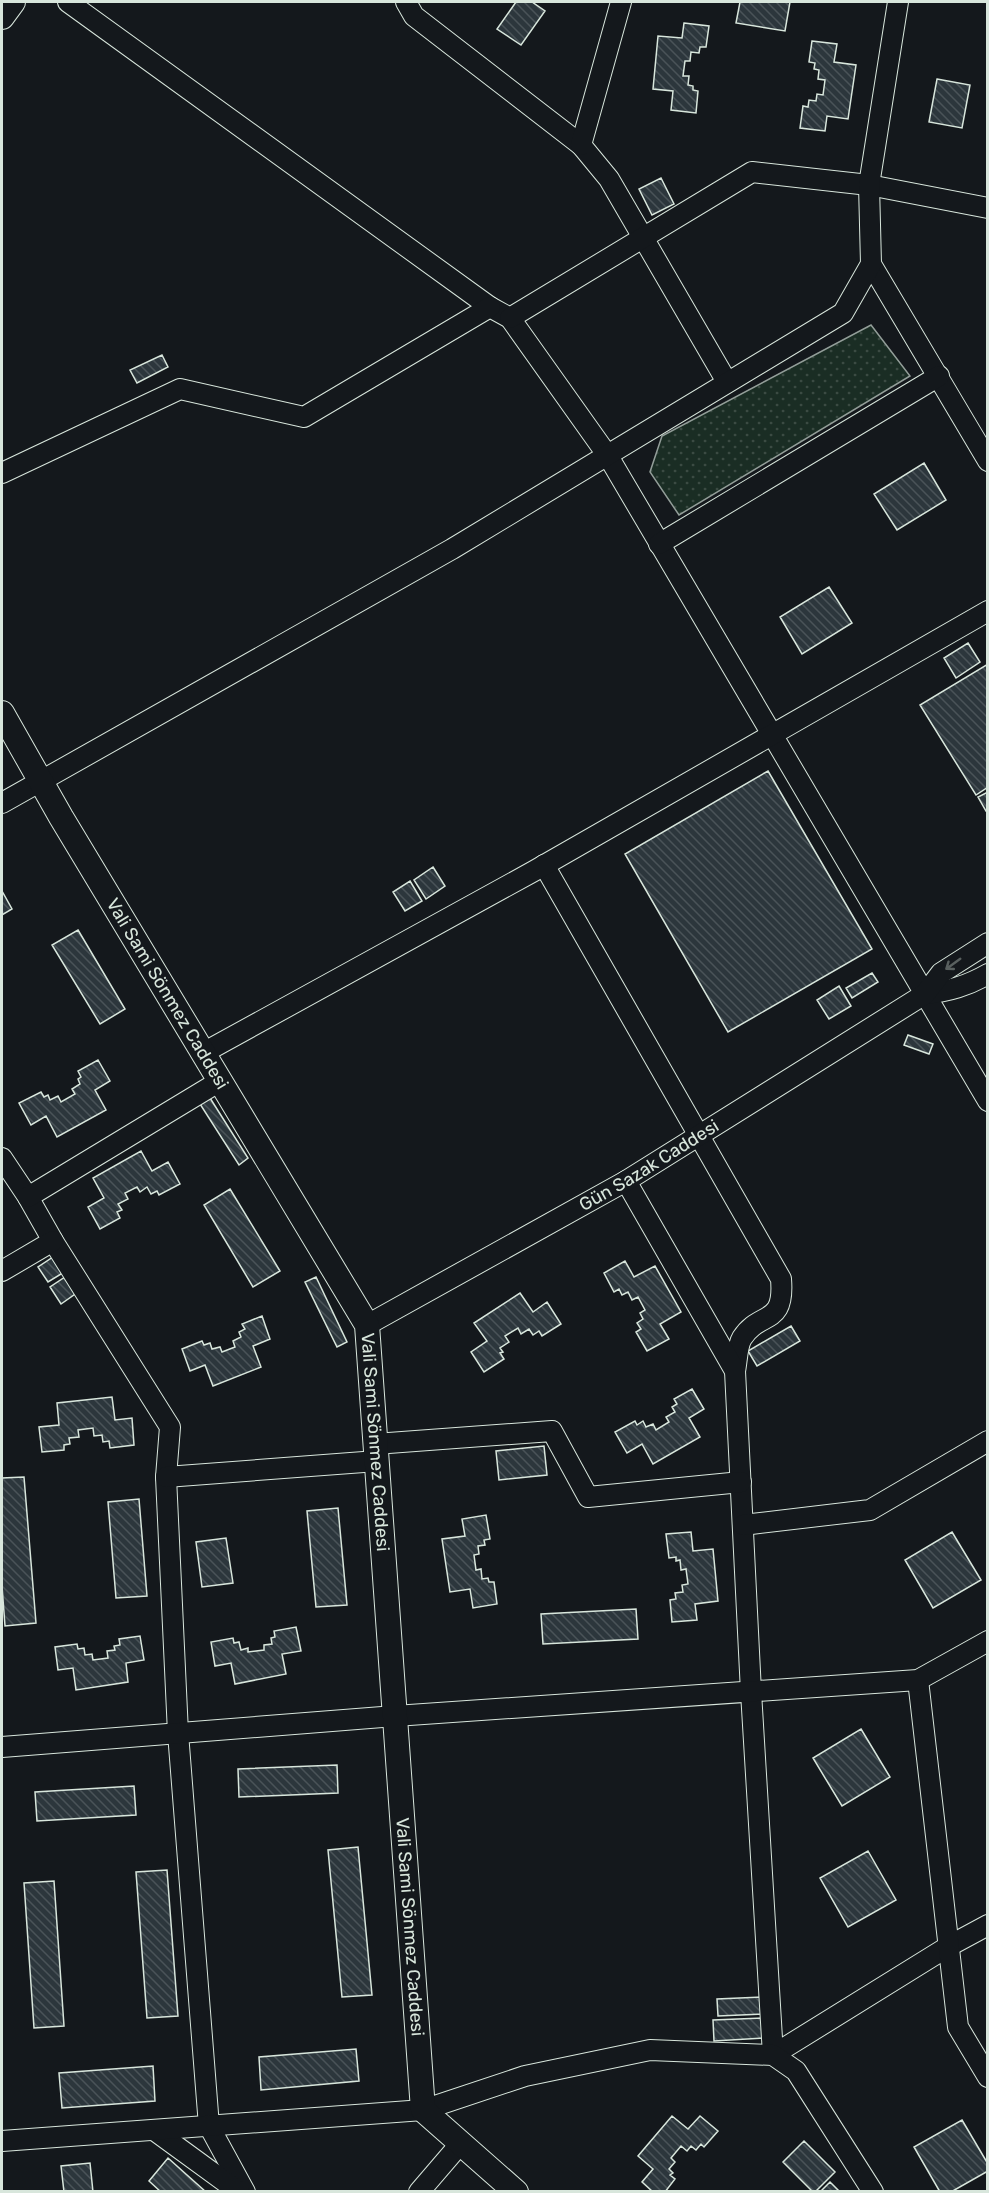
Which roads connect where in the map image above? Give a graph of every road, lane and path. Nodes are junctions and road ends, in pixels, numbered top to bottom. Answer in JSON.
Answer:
{"nodes":[{"id":1,"x":13,"y":2,"type":"edge"},
{"id":2,"x":68,"y":2,"type":"edge"},
{"id":3,"x":406,"y":2,"type":"edge"},
{"id":4,"x":621,"y":2,"type":"edge"},
{"id":5,"x":898,"y":2,"type":"edge"},
{"id":6,"x":2,"y":17,"type":"edge"},
{"id":7,"x":581,"y":145,"type":"junction"},
{"id":8,"x":869,"y":185,"type":"junction"},
{"id":9,"x":987,"y":208,"type":"edge"},
{"id":10,"x":644,"y":237,"type":"junction"},
{"id":11,"x":871,"y":264,"type":"junction"},
{"id":12,"x":490,"y":307,"type":"junction"},
{"id":13,"x":510,"y":318,"type":"junction"},
{"id":14,"x":939,"y":376,"type":"junction"},
{"id":15,"x":727,"y":382,"type":"junction"},
{"id":16,"x":608,"y":456,"type":"junction"},
{"id":17,"x":987,"y":461,"type":"edge"},
{"id":18,"x":2,"y":472,"type":"edge"},
{"id":19,"x":659,"y":543,"type":"junction"},
{"id":20,"x":987,"y":610,"type":"edge"},
{"id":21,"x":2,"y":713,"type":"edge"},
{"id":22,"x":771,"y":734,"type":"junction"},
{"id":23,"x":40,"y":780,"type":"junction"},
{"id":24,"x":2,"y":803,"type":"edge"},
{"id":25,"x":543,"y":865,"type":"junction"},
{"id":26,"x":987,"y":943,"type":"edge"},
{"id":27,"x":987,"y":974,"type":"edge"},
{"id":28,"x":925,"y":994,"type":"junction"},
{"id":29,"x":203,"y":1053,"type":"junction"},
{"id":30,"x":220,"y":1081,"type":"junction"},
{"id":31,"x":987,"y":1101,"type":"edge"},
{"id":32,"x":697,"y":1135,"type":"junction"},
{"id":33,"x":2,"y":1158,"type":"edge"},
{"id":34,"x":626,"y":1181,"type":"junction"},
{"id":35,"x":27,"y":1197,"type":"junction"},
{"id":36,"x":53,"y":1241,"type":"junction"},
{"id":37,"x":2,"y":1271,"type":"edge"},
{"id":38,"x":367,"y":1325,"type":"junction"},
{"id":39,"x":735,"y":1371,"type":"junction"},
{"id":40,"x":987,"y":1441,"type":"edge"},
{"id":41,"x":376,"y":1452,"type":"junction"},
{"id":42,"x":166,"y":1476,"type":"junction"},
{"id":43,"x":741,"y":1482,"type":"junction"},
{"id":44,"x":743,"y":1525,"type":"junction"},
{"id":45,"x":987,"y":1641,"type":"edge"},
{"id":46,"x":918,"y":1680,"type":"junction"},
{"id":47,"x":751,"y":1692,"type":"junction"},
{"id":48,"x":395,"y":1716,"type":"junction"},
{"id":49,"x":178,"y":1733,"type":"junction"},
{"id":50,"x":2,"y":1747,"type":"edge"},
{"id":51,"x":987,"y":1925,"type":"edge"},
{"id":52,"x":949,"y":1946,"type":"junction"},
{"id":53,"x":773,"y":2055,"type":"junction"},
{"id":54,"x":987,"y":2077,"type":"edge"},
{"id":55,"x":423,"y":2110,"type":"junction"},
{"id":56,"x":209,"y":2126,"type":"junction"},
{"id":57,"x":154,"y":2130,"type":"junction"},
{"id":58,"x":2,"y":2141,"type":"edge"},
{"id":59,"x":461,"y":2143,"type":"junction"},
{"id":60,"x":240,"y":2192,"type":"edge"},
{"id":61,"x":245,"y":2192,"type":"edge"},
{"id":62,"x":419,"y":2192,"type":"edge"},
{"id":63,"x":516,"y":2192,"type":"edge"},
{"id":64,"x":873,"y":2192,"type":"edge"}],
"edges":[{"from":1,"to":6,"type":"main road"},
{"from":2,"to":12,"type":"street"},
{"from":3,"to":7,"type":"street"},
{"from":4,"to":7,"type":"street"},
{"from":5,"to":8,"type":"street"},
{"from":7,"to":10,"type":"street"},
{"from":8,"to":9,"type":"street"},
{"from":8,"to":10,"type":"street"},
{"from":8,"to":11,"type":"street"},
{"from":10,"to":13,"type":"street"},
{"from":10,"to":15,"type":"street"},
{"from":11,"to":14,"type":"street"},
{"from":11,"to":15,"type":"street"},
{"from":12,"to":13,"type":"street"},
{"from":12,"to":18,"type":"street"},
{"from":13,"to":16,"type":"street"},
{"from":14,"to":17,"type":"street"},
{"from":14,"to":19,"type":"street"},
{"from":15,"to":16,"type":"street"},
{"from":16,"to":19,"type":"street"},
{"from":16,"to":23,"type":"street"},
{"from":19,"to":22,"type":"street"},
{"from":20,"to":22,"type":"street"},
{"from":21,"to":23,"type":"main road","name":"Vali Sami Sönmez Caddesi"},
{"from":22,"to":25,"type":"street"},
{"from":22,"to":28,"type":"street"},
{"from":23,"to":24,"type":"street"},
{"from":23,"to":29,"type":"main road","name":"Vali Sami Sönmez Caddesi"},
{"from":25,"to":29,"type":"street"},
{"from":25,"to":32,"type":"street"},
{"from":26,"to":28,"type":"street","name":"Gün Sazak Caddesi","one_way":true},
{"from":27,"to":28,"type":"street","name":"Gün Sazak Caddesi"},
{"from":28,"to":31,"type":"street"},
{"from":28,"to":32,"type":"street","name":"Gün Sazak Caddesi"},
{"from":29,"to":30,"type":"main road","name":"Vali Sami Sönmez Caddesi"},
{"from":30,"to":35,"type":"street"},
{"from":30,"to":38,"type":"main road","name":"Vali Sami Sönmez Caddesi"},
{"from":32,"to":34,"type":"street","name":"Gün Sazak Caddesi"},
{"from":32,"to":39,"type":"street"},
{"from":33,"to":35,"type":"street"},
{"from":34,"to":38,"type":"street","name":"Gün Sazak Caddesi"},
{"from":34,"to":39,"type":"street"},
{"from":35,"to":36,"type":"street"},
{"from":36,"to":37,"type":"street"},
{"from":36,"to":42,"type":"street"},
{"from":38,"to":41,"type":"main road","name":"Vali Sami Sönmez Caddesi"},
{"from":39,"to":43,"type":"street"},
{"from":40,"to":44,"type":"street"},
{"from":41,"to":42,"type":"street"},
{"from":41,"to":43,"type":"street"},
{"from":41,"to":48,"type":"main road","name":"Vali Sami Sönmez Caddesi"},
{"from":42,"to":49,"type":"street"},
{"from":43,"to":44,"type":"street"},
{"from":44,"to":47,"type":"street"},
{"from":45,"to":46,"type":"street"},
{"from":46,"to":47,"type":"street"},
{"from":46,"to":52,"type":"street"},
{"from":47,"to":48,"type":"street"},
{"from":47,"to":53,"type":"street"},
{"from":48,"to":49,"type":"street"},
{"from":48,"to":55,"type":"main road","name":"Vali Sami Sönmez Caddesi"},
{"from":49,"to":50,"type":"street"},
{"from":49,"to":56,"type":"street"},
{"from":51,"to":52,"type":"street"},
{"from":52,"to":53,"type":"street"},
{"from":52,"to":54,"type":"street"},
{"from":53,"to":55,"type":"street"},
{"from":53,"to":64,"type":"street"},
{"from":55,"to":56,"type":"street"},
{"from":55,"to":59,"type":"main road"},
{"from":56,"to":57,"type":"street"},
{"from":56,"to":61,"type":"street"},
{"from":57,"to":58,"type":"street"},
{"from":57,"to":60,"type":"street"},
{"from":59,"to":62,"type":"street"},
{"from":59,"to":63,"type":"main road"}]}
